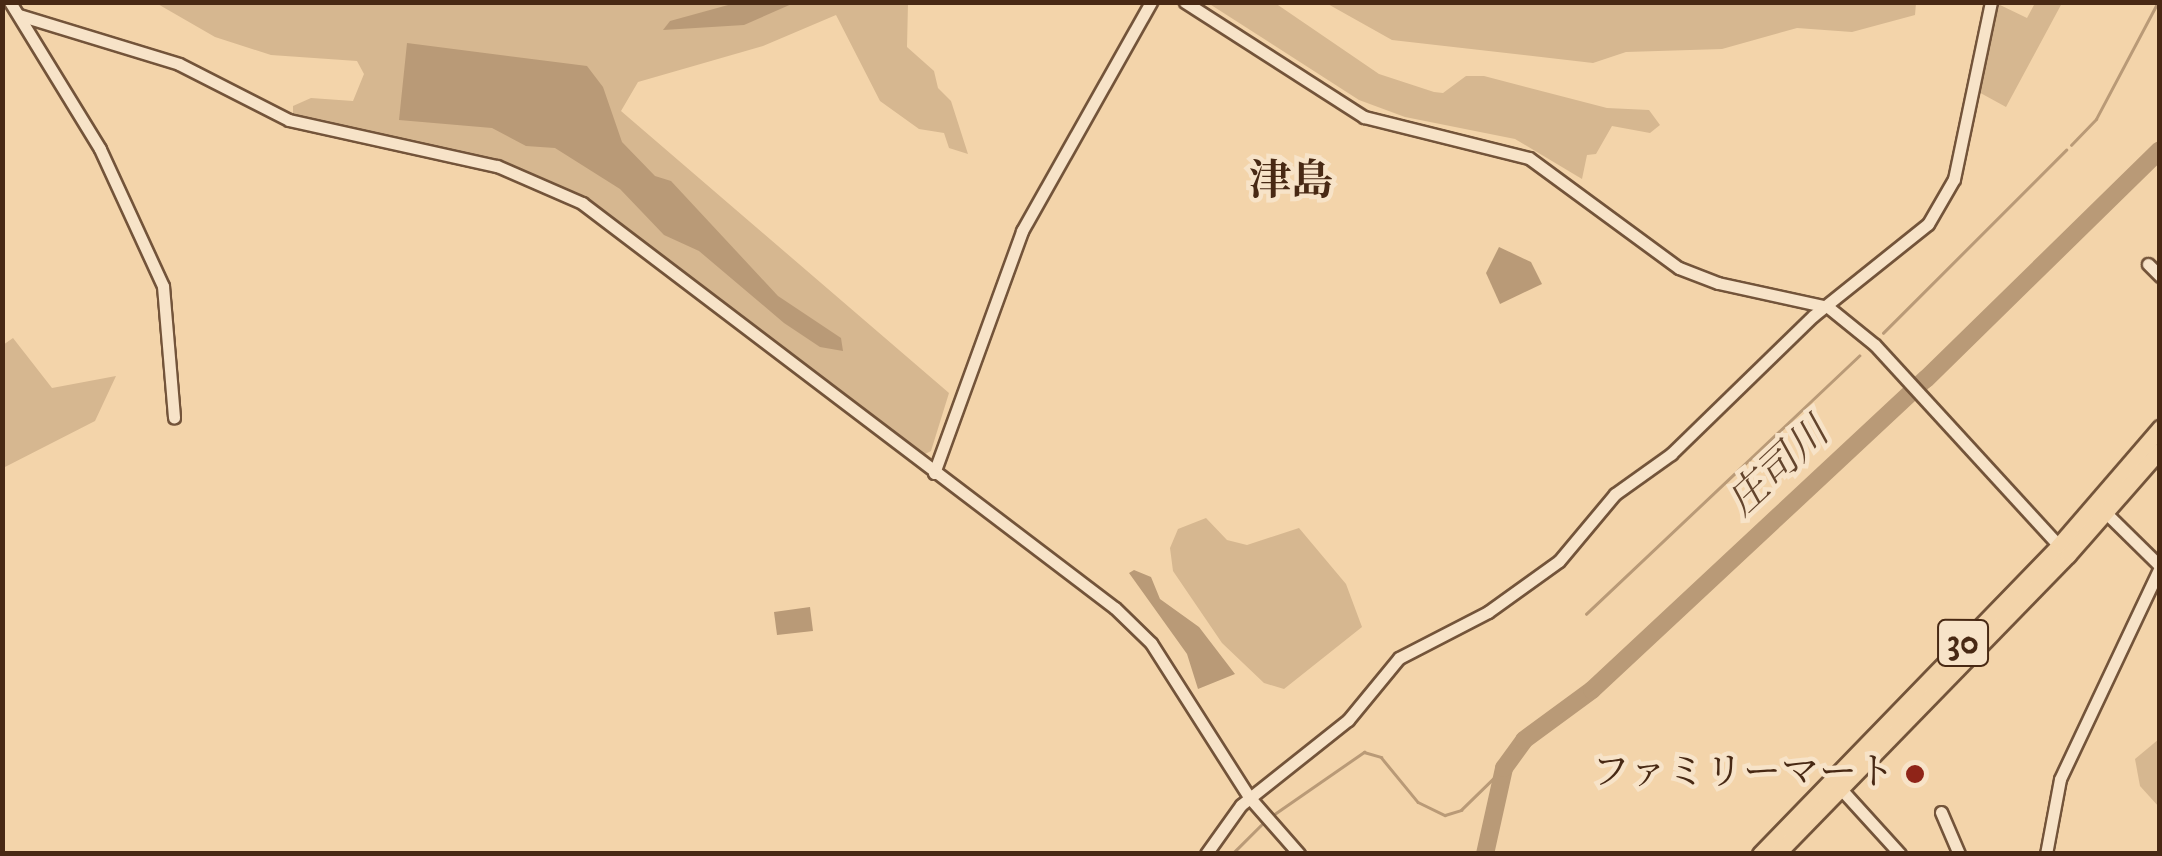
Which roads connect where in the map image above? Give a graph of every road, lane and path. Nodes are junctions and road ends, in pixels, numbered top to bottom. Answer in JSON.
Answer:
{"nodes":[{"id":1,"x":10,"y":2,"type":"edge"},
{"id":2,"x":1152,"y":2,"type":"edge"},
{"id":3,"x":1185,"y":2,"type":"edge"},
{"id":4,"x":1992,"y":2,"type":"edge"},
{"id":5,"x":19,"y":15,"type":"junction"},
{"id":6,"x":2148,"y":264,"type":"dead end"},
{"id":7,"x":2160,"y":276,"type":"edge"},
{"id":8,"x":1828,"y":307,"type":"junction"},
{"id":9,"x":174,"y":418,"type":"dead end"},
{"id":10,"x":2160,"y":428,"type":"edge"},
{"id":11,"x":2160,"y":450,"type":"edge"},
{"id":12,"x":934,"y":473,"type":"junction"},
{"id":13,"x":2106,"y":513,"type":"junction"},
{"id":14,"x":2063,"y":550,"type":"junction"},
{"id":15,"x":2160,"y":567,"type":"edge"},
{"id":16,"x":2156,"y":585,"type":"edge"},
{"id":17,"x":1840,"y":788,"type":"junction"},
{"id":18,"x":1249,"y":797,"type":"junction"},
{"id":19,"x":1941,"y":812,"type":"dead end"},
{"id":20,"x":1206,"y":854,"type":"edge"},
{"id":21,"x":1299,"y":854,"type":"edge"},
{"id":22,"x":1760,"y":854,"type":"edge"},
{"id":23,"x":1778,"y":854,"type":"edge"},
{"id":24,"x":1900,"y":854,"type":"edge"},
{"id":25,"x":1959,"y":854,"type":"edge"},
{"id":26,"x":2046,"y":854,"type":"edge"}],
"edges":[{"from":1,"to":5,"type":"street"},
{"from":2,"to":12,"type":"street"},
{"from":3,"to":8,"type":"street"},
{"from":4,"to":8,"type":"street"},
{"from":5,"to":9,"type":"street"},
{"from":5,"to":12,"type":"street"},
{"from":6,"to":7,"type":"street"},
{"from":8,"to":14,"type":"street"},
{"from":8,"to":18,"type":"street"},
{"from":10,"to":14,"type":"main road","number":"30"},
{"from":11,"to":13,"type":"main road","number":"30"},
{"from":12,"to":18,"type":"street"},
{"from":13,"to":14,"type":"main road","number":"30"},
{"from":13,"to":15,"type":"street"},
{"from":14,"to":17,"type":"main road","number":"30"},
{"from":14,"to":22,"type":"main road","number":"30"},
{"from":15,"to":16,"type":"street"},
{"from":16,"to":26,"type":"street"},
{"from":17,"to":23,"type":"main road","number":"30"},
{"from":17,"to":24,"type":"street"},
{"from":18,"to":20,"type":"street"},
{"from":18,"to":21,"type":"street"},
{"from":19,"to":25,"type":"street"}]}
